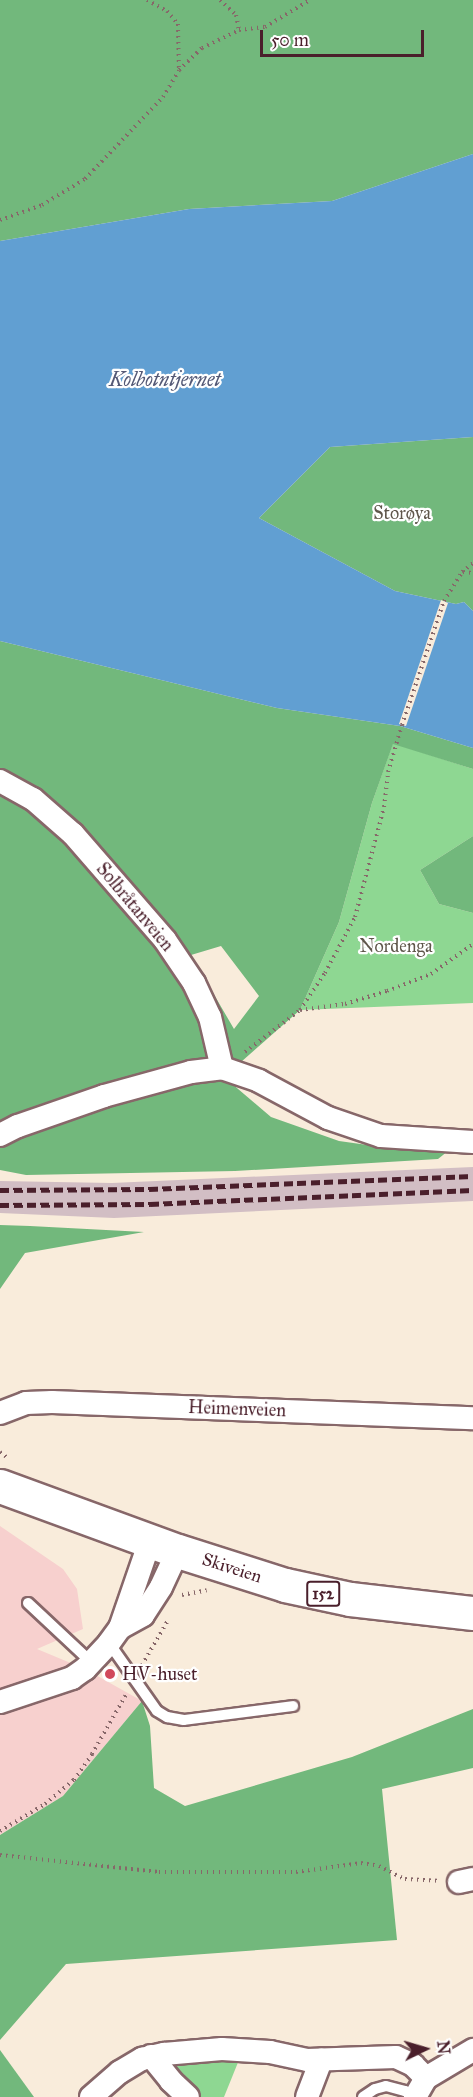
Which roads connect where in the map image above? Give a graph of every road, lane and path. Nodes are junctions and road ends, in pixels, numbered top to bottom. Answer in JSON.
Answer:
{"nodes":[{"id":1,"x":147,"y":0,"type":"edge"},
{"id":2,"x":220,"y":0,"type":"edge"},
{"id":3,"x":310,"y":0,"type":"edge"},
{"id":4,"x":239,"y":30,"type":"junction"},
{"id":5,"x":179,"y":70,"type":"junction"},
{"id":6,"x":0,"y":220,"type":"edge"},
{"id":7,"x":473,"y":563,"type":"edge"},
{"id":8,"x":462,"y":572,"type":"junction"},
{"id":9,"x":473,"y":573,"type":"edge"},
{"id":10,"x":0,"y":781,"type":"edge"},
{"id":11,"x":473,"y":944,"type":"edge"},
{"id":12,"x":300,"y":1010,"type":"junction"},
{"id":13,"x":222,"y":1068,"type":"junction"},
{"id":14,"x":0,"y":1135,"type":"edge"},
{"id":15,"x":473,"y":1142,"type":"edge"},
{"id":16,"x":1,"y":1415,"type":"edge"},
{"id":17,"x":473,"y":1418,"type":"edge"},
{"id":18,"x":0,"y":1486,"type":"edge"},
{"id":19,"x":164,"y":1546,"type":"junction"},
{"id":20,"x":217,"y":1590,"type":"dead end"},
{"id":21,"x":180,"y":1596,"type":"dead end"},
{"id":22,"x":28,"y":1603,"type":"dead end"},
{"id":23,"x":473,"y":1613,"type":"edge"},
{"id":24,"x":171,"y":1614,"type":"dead end"},
{"id":25,"x":114,"y":1636,"type":"junction"},
{"id":26,"x":91,"y":1662,"type":"junction"},
{"id":27,"x":133,"y":1680,"type":"junction"},
{"id":28,"x":0,"y":1702,"type":"edge"},
{"id":29,"x":293,"y":1706,"type":"dead end"},
{"id":30,"x":0,"y":1831,"type":"edge"},
{"id":31,"x":0,"y":1855,"type":"edge"},
{"id":32,"x":466,"y":1881,"type":"edge"},
{"id":33,"x":473,"y":2050,"type":"edge"},
{"id":34,"x":151,"y":2056,"type":"junction"},
{"id":35,"x":321,"y":2060,"type":"junction"},
{"id":36,"x":419,"y":2091,"type":"edge"},
{"id":37,"x":91,"y":2097,"type":"edge"},
{"id":38,"x":188,"y":2097,"type":"edge"},
{"id":39,"x":307,"y":2097,"type":"edge"},
{"id":40,"x":363,"y":2097,"type":"edge"}],
"edges":[{"from":1,"to":5,"type":"path"},
{"from":2,"to":4,"type":"path"},
{"from":3,"to":4,"type":"path"},
{"from":4,"to":5,"type":"path"},
{"from":5,"to":6,"type":"path"},
{"from":7,"to":8,"type":"path"},
{"from":8,"to":9,"type":"path"},
{"from":8,"to":12,"type":"path"},
{"from":10,"to":13,"type":"street","name":"Solbråtanveien"},
{"from":11,"to":12,"type":"path"},
{"from":12,"to":13,"type":"path"},
{"from":13,"to":14,"type":"street"},
{"from":13,"to":15,"type":"street"},
{"from":16,"to":17,"type":"street","name":"Heimenveien"},
{"from":18,"to":19,"type":"main road","name":"Skiveien","number":"152"},
{"from":19,"to":23,"type":"main road","name":"Skiveien","number":"152"},
{"from":19,"to":25,"type":"street"},
{"from":19,"to":25,"type":"street"},
{"from":20,"to":21,"type":"path"},
{"from":22,"to":26,"type":"lane"},
{"from":24,"to":27,"type":"path"},
{"from":25,"to":26,"type":"street"},
{"from":25,"to":27,"type":"lane"},
{"from":26,"to":28,"type":"street"},
{"from":27,"to":29,"type":"lane"},
{"from":27,"to":30,"type":"path"},
{"from":31,"to":32,"type":"path"},
{"from":33,"to":36,"type":"street"},
{"from":34,"to":35,"type":"street"},
{"from":34,"to":37,"type":"street"},
{"from":34,"to":38,"type":"street"},
{"from":35,"to":36,"type":"street"},
{"from":35,"to":39,"type":"street"},
{"from":36,"to":40,"type":"lane"}]}
